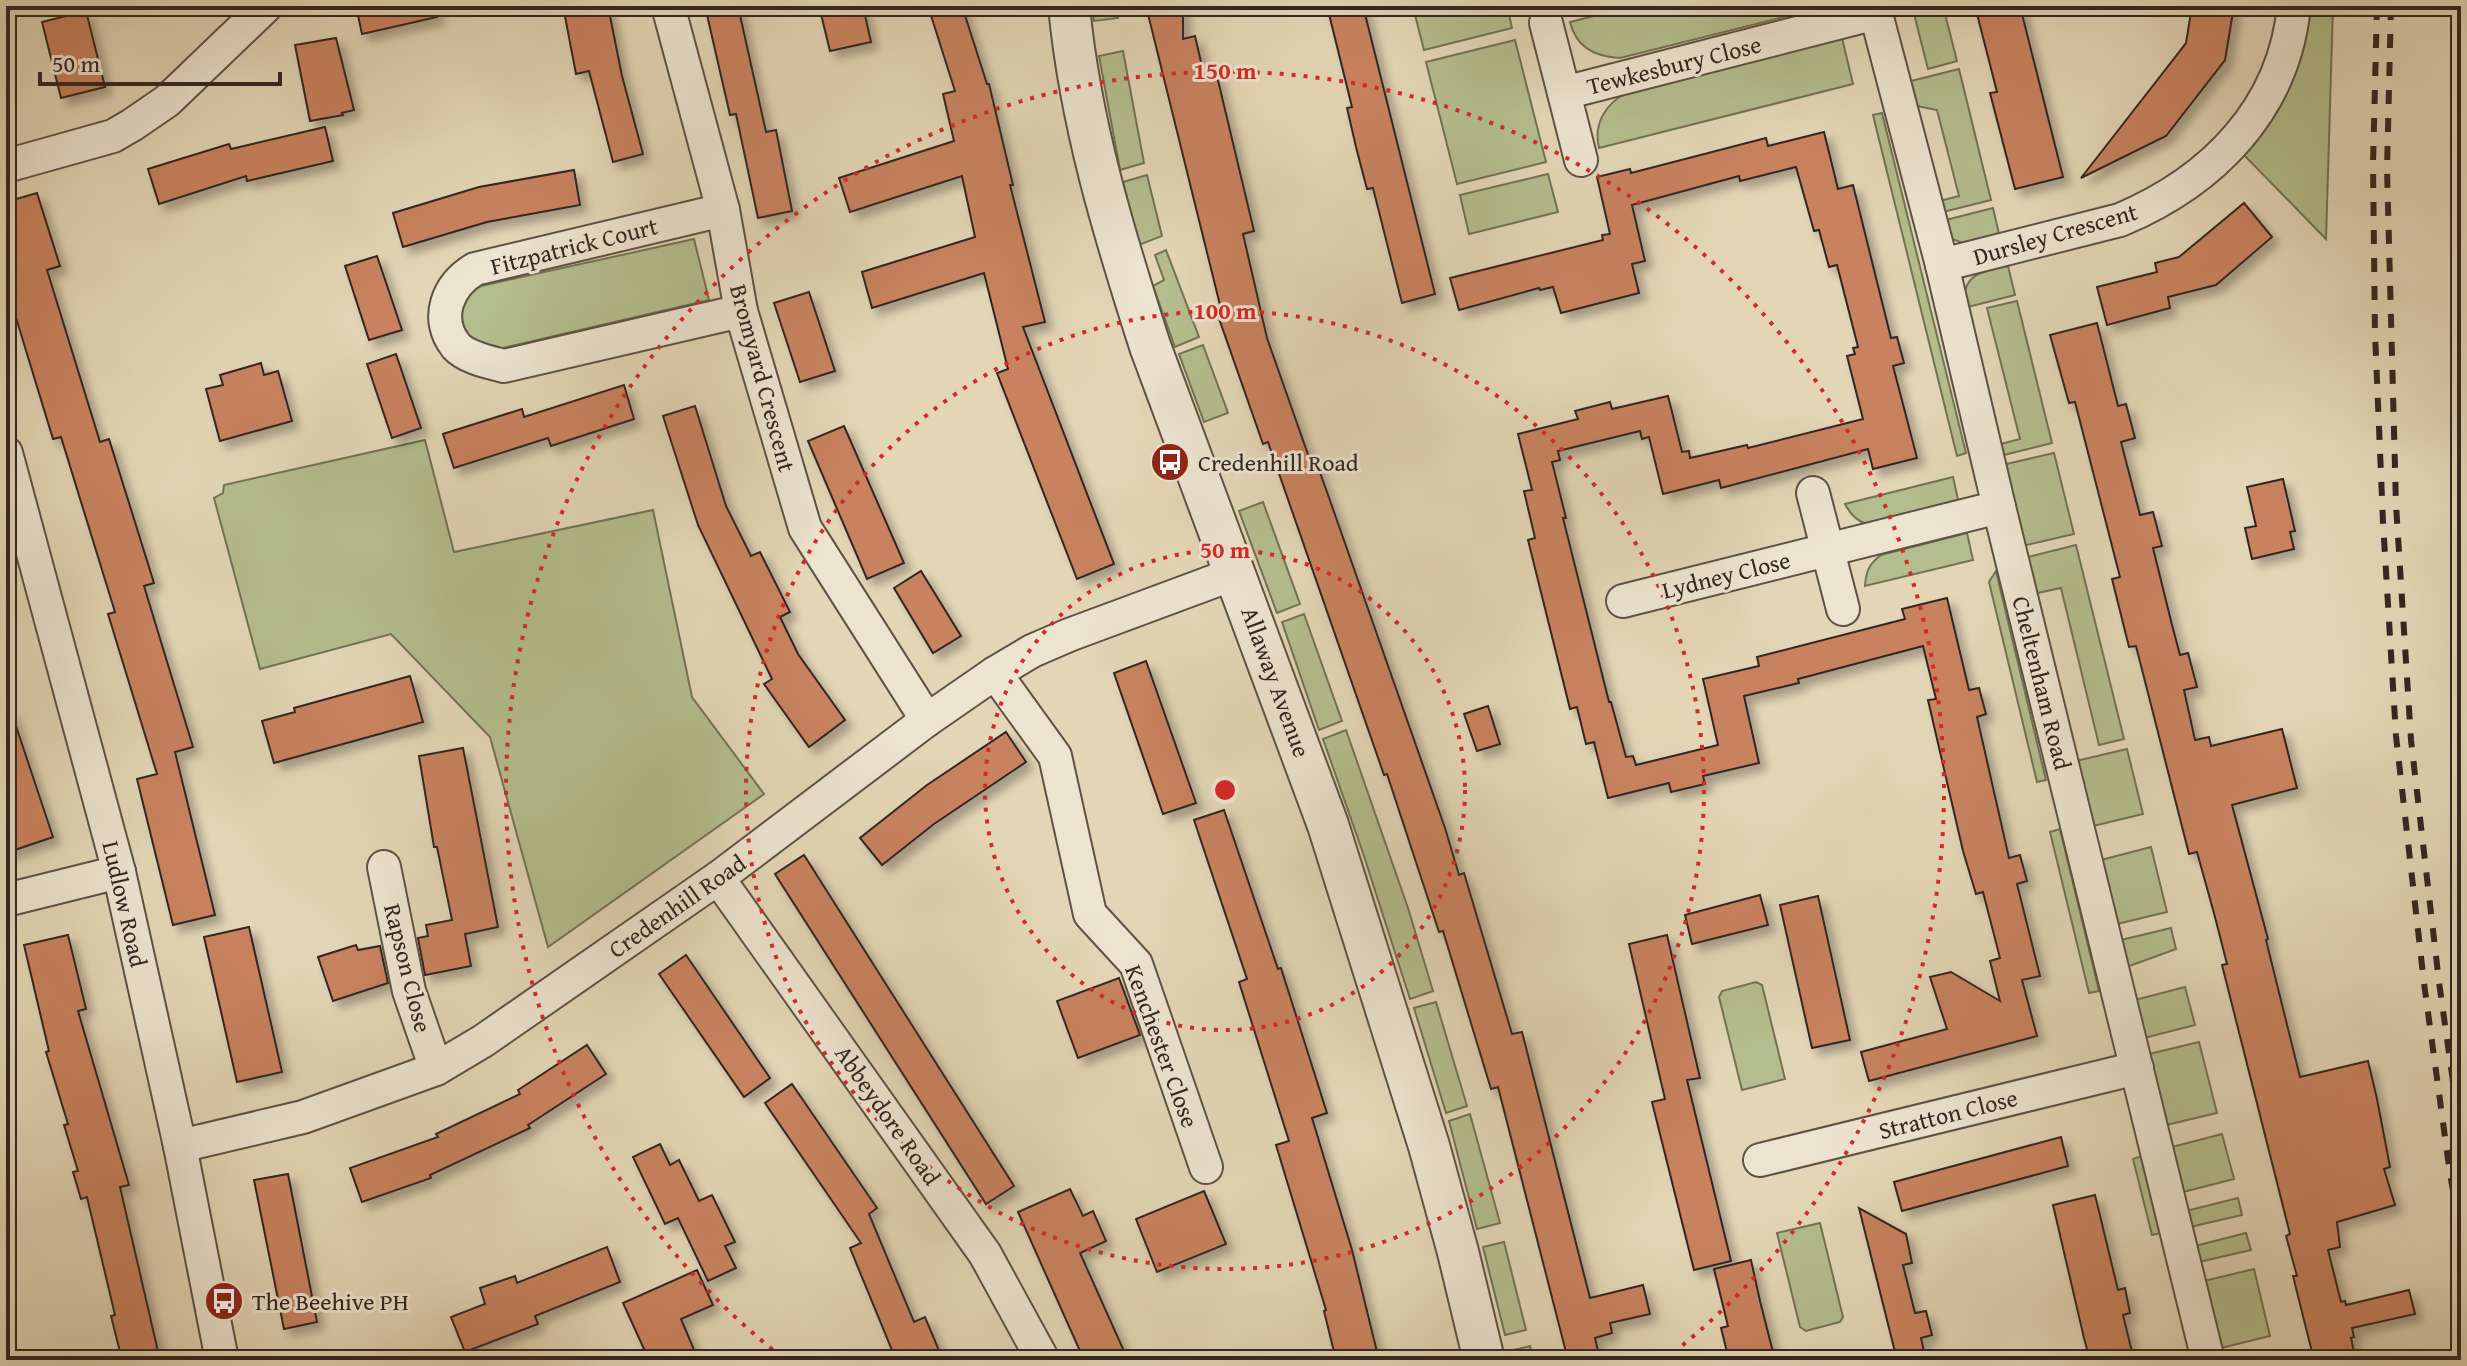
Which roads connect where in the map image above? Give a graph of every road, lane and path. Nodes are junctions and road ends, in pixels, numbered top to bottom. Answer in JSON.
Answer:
{"nodes":[{"id":1,"x":266,"y":6,"type":"edge"},
{"id":2,"x":668,"y":6,"type":"edge"},
{"id":3,"x":1069,"y":6,"type":"edge"},
{"id":4,"x":2294,"y":6,"type":"edge"},
{"id":5,"x":1875,"y":10,"type":"edge"},
{"id":6,"x":1546,"y":23,"type":"dead end"},
{"id":7,"x":1564,"y":93,"type":"junction"},
{"id":8,"x":1581,"y":160,"type":"dead end"},
{"id":9,"x":6,"y":166,"type":"edge"},
{"id":10,"x":723,"y":210,"type":"junction"},
{"id":11,"x":1942,"y":265,"type":"junction"},
{"id":12,"x":741,"y":311,"type":"junction"},
{"id":13,"x":6,"y":453,"type":"edge"},
{"id":14,"x":1813,"y":493,"type":"dead end"},
{"id":15,"x":1999,"y":507,"type":"junction"},
{"id":16,"x":1828,"y":550,"type":"junction"},
{"id":17,"x":1236,"y":573,"type":"junction"},
{"id":18,"x":1623,"y":601,"type":"dead end"},
{"id":19,"x":1843,"y":609,"type":"dead end"},
{"id":20,"x":995,"y":673,"type":"junction"},
{"id":21,"x":927,"y":720,"type":"junction"},
{"id":22,"x":384,"y":867,"type":"dead end"},
{"id":23,"x":119,"y":872,"type":"junction"},
{"id":24,"x":718,"y":878,"type":"junction"},
{"id":25,"x":6,"y":900,"type":"edge"},
{"id":26,"x":2137,"y":1068,"type":"junction"},
{"id":27,"x":436,"y":1069,"type":"junction"},
{"id":28,"x":180,"y":1146,"type":"junction"},
{"id":29,"x":1760,"y":1160,"type":"dead end"},
{"id":30,"x":1206,"y":1167,"type":"dead end"},
{"id":31,"x":222,"y":1360,"type":"edge"},
{"id":32,"x":1043,"y":1360,"type":"edge"},
{"id":33,"x":1484,"y":1360,"type":"edge"},
{"id":34,"x":2208,"y":1360,"type":"edge"}],
"edges":[{"from":1,"to":9,"type":"street"},
{"from":2,"to":10,"type":"street","name":"Bromyard Crescent"},
{"from":3,"to":17,"type":"street","name":"Allaway Avenue"},
{"from":4,"to":11,"type":"street","name":"Dursley Crescent"},
{"from":5,"to":7,"type":"street","name":"Tewkesbury Close"},
{"from":5,"to":11,"type":"street","name":"Cheltenham Road"},
{"from":6,"to":7,"type":"street","name":"Tewkesbury Close"},
{"from":7,"to":8,"type":"street","name":"Tewkesbury Close"},
{"from":10,"to":12,"type":"street","name":"Bromyard Crescent"},
{"from":10,"to":12,"type":"street","name":"Fitzpatrick Court"},
{"from":11,"to":15,"type":"street","name":"Cheltenham Road"},
{"from":12,"to":21,"type":"street","name":"Bromyard Crescent"},
{"from":13,"to":23,"type":"street","name":"Ludlow Road"},
{"from":14,"to":16,"type":"street"},
{"from":15,"to":16,"type":"street","name":"Lydney Close"},
{"from":15,"to":26,"type":"street","name":"Cheltenham Road"},
{"from":16,"to":18,"type":"street","name":"Lydney Close"},
{"from":16,"to":19,"type":"street"},
{"from":17,"to":20,"type":"street","name":"Credenhill Road"},
{"from":17,"to":33,"type":"street","name":"Allaway Avenue"},
{"from":20,"to":21,"type":"street","name":"Credenhill Road"},
{"from":20,"to":30,"type":"street","name":"Kenchester Close"},
{"from":21,"to":24,"type":"street","name":"Credenhill Road"},
{"from":22,"to":27,"type":"street","name":"Rapson Close"},
{"from":23,"to":25,"type":"street"},
{"from":23,"to":28,"type":"street","name":"Ludlow Road"},
{"from":24,"to":27,"type":"street","name":"Credenhill Road"},
{"from":24,"to":32,"type":"street","name":"Abbeydore Road"},
{"from":26,"to":29,"type":"street","name":"Stratton Close"},
{"from":26,"to":34,"type":"street","name":"Cheltenham Road"},
{"from":27,"to":28,"type":"street","name":"Credenhill Road"},
{"from":28,"to":31,"type":"street","name":"Ludlow Road"}]}
